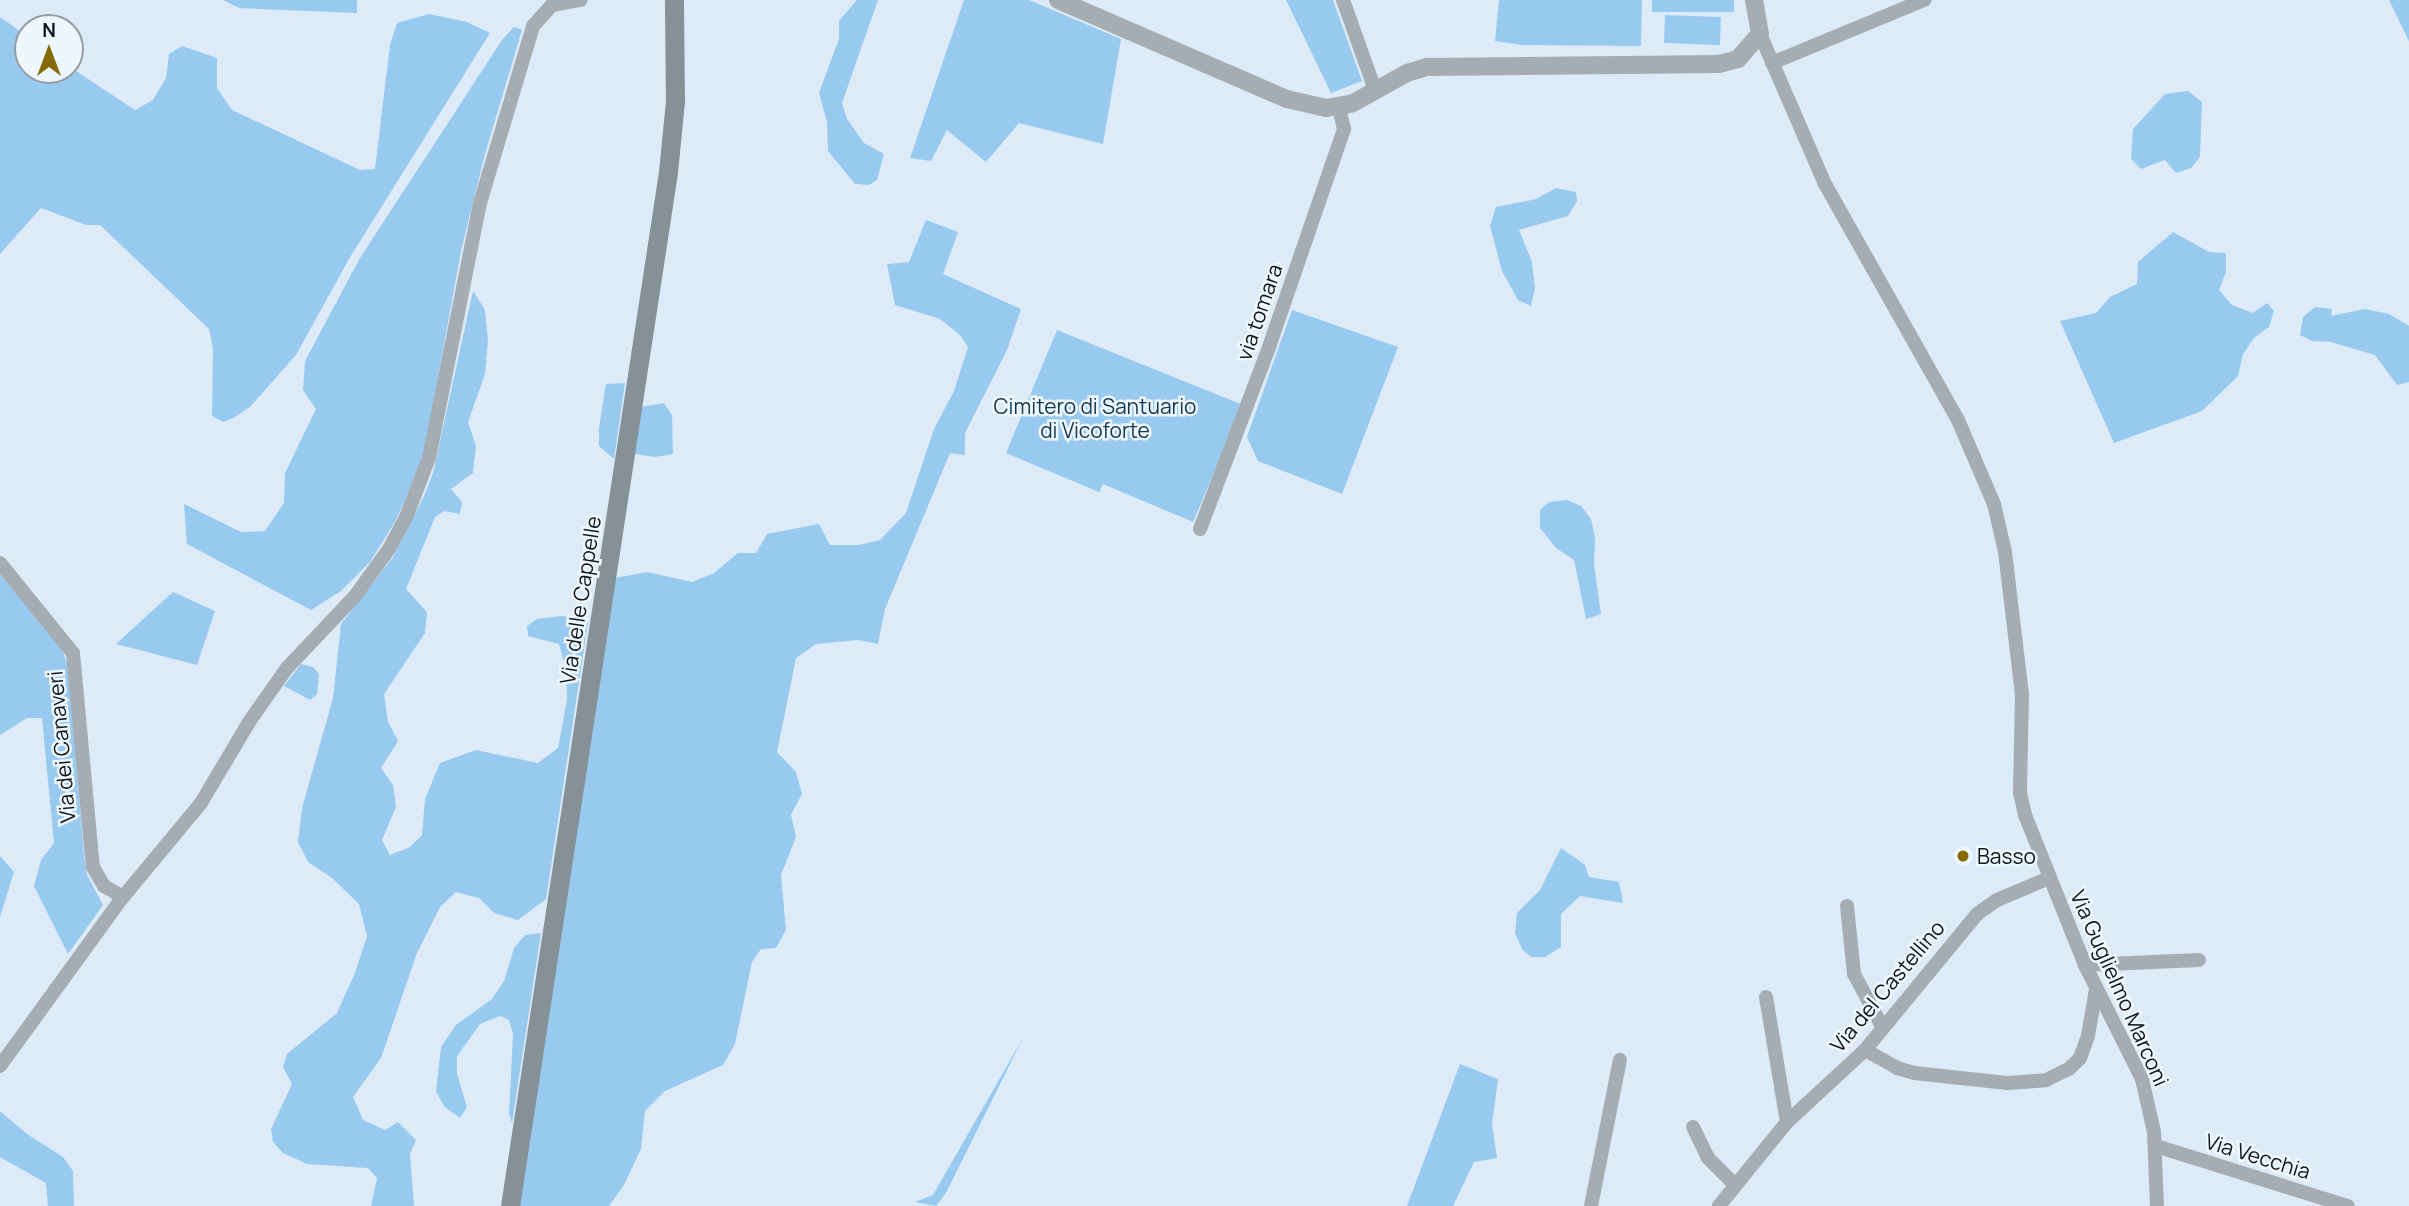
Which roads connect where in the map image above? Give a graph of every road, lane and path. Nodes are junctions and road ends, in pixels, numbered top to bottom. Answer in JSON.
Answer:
{"nodes":[{"id":1,"x":581,"y":0,"type":"edge"},
{"id":2,"x":674,"y":0,"type":"edge"},
{"id":3,"x":1058,"y":0,"type":"edge"},
{"id":4,"x":1343,"y":0,"type":"edge"},
{"id":5,"x":1754,"y":0,"type":"edge"},
{"id":6,"x":1924,"y":0,"type":"edge"},
{"id":7,"x":1760,"y":34,"type":"junction"},
{"id":8,"x":1772,"y":63,"type":"junction"},
{"id":9,"x":1376,"y":90,"type":"junction"},
{"id":10,"x":1339,"y":107,"type":"junction"},
{"id":11,"x":1200,"y":528,"type":"dead end"},
{"id":12,"x":0,"y":563,"type":"edge"},
{"id":13,"x":2047,"y":875,"type":"junction"},
{"id":14,"x":123,"y":897,"type":"junction"},
{"id":15,"x":1847,"y":906,"type":"dead end"},
{"id":16,"x":2199,"y":960,"type":"dead end"},
{"id":17,"x":2085,"y":965,"type":"junction"},
{"id":18,"x":2096,"y":989,"type":"junction"},
{"id":19,"x":1766,"y":997,"type":"dead end"},
{"id":20,"x":1883,"y":1028,"type":"junction"},
{"id":21,"x":1865,"y":1050,"type":"junction"},
{"id":22,"x":1620,"y":1060,"type":"dead end"},
{"id":23,"x":0,"y":1066,"type":"edge"},
{"id":24,"x":1787,"y":1122,"type":"junction"},
{"id":25,"x":1693,"y":1127,"type":"dead end"},
{"id":26,"x":2156,"y":1146,"type":"junction"},
{"id":27,"x":1735,"y":1185,"type":"junction"},
{"id":28,"x":510,"y":1206,"type":"edge"},
{"id":29,"x":1591,"y":1206,"type":"edge"},
{"id":30,"x":1719,"y":1206,"type":"edge"},
{"id":31,"x":2157,"y":1206,"type":"edge"},
{"id":32,"x":2348,"y":1206,"type":"edge"}],
"edges":[{"from":1,"to":14,"type":"street"},
{"from":2,"to":28,"type":"main road","name":"Via delle Cappelle"},
{"from":3,"to":10,"type":"street"},
{"from":4,"to":9,"type":"street"},
{"from":5,"to":7,"type":"street"},
{"from":6,"to":8,"type":"street"},
{"from":7,"to":8,"type":"street","name":"Via Guglielmo Marconi"},
{"from":7,"to":9,"type":"street"},
{"from":8,"to":13,"type":"street","name":"Via Guglielmo Marconi"},
{"from":9,"to":10,"type":"street"},
{"from":10,"to":11,"type":"street","name":"via tomara"},
{"from":12,"to":14,"type":"street","name":"Via dei Canaveri"},
{"from":13,"to":17,"type":"street","name":"Via Guglielmo Marconi"},
{"from":13,"to":20,"type":"street","name":"Via del Castellino"},
{"from":14,"to":23,"type":"street"},
{"from":15,"to":20,"type":"street"},
{"from":16,"to":17,"type":"street"},
{"from":17,"to":18,"type":"street","name":"Via Guglielmo Marconi"},
{"from":18,"to":21,"type":"street"},
{"from":18,"to":26,"type":"street","name":"Via Guglielmo Marconi"},
{"from":19,"to":24,"type":"street"},
{"from":20,"to":21,"type":"street","name":"Via del Castellino"},
{"from":21,"to":24,"type":"street","name":"Via del Castellino"},
{"from":22,"to":29,"type":"street"},
{"from":24,"to":27,"type":"street","name":"Via del Castellino"},
{"from":25,"to":27,"type":"street"},
{"from":26,"to":31,"type":"street","name":"Via Guglielmo Marconi"},
{"from":26,"to":32,"type":"street","name":"Via Vecchia"},
{"from":27,"to":30,"type":"street","name":"Via del Castellino"}]}
